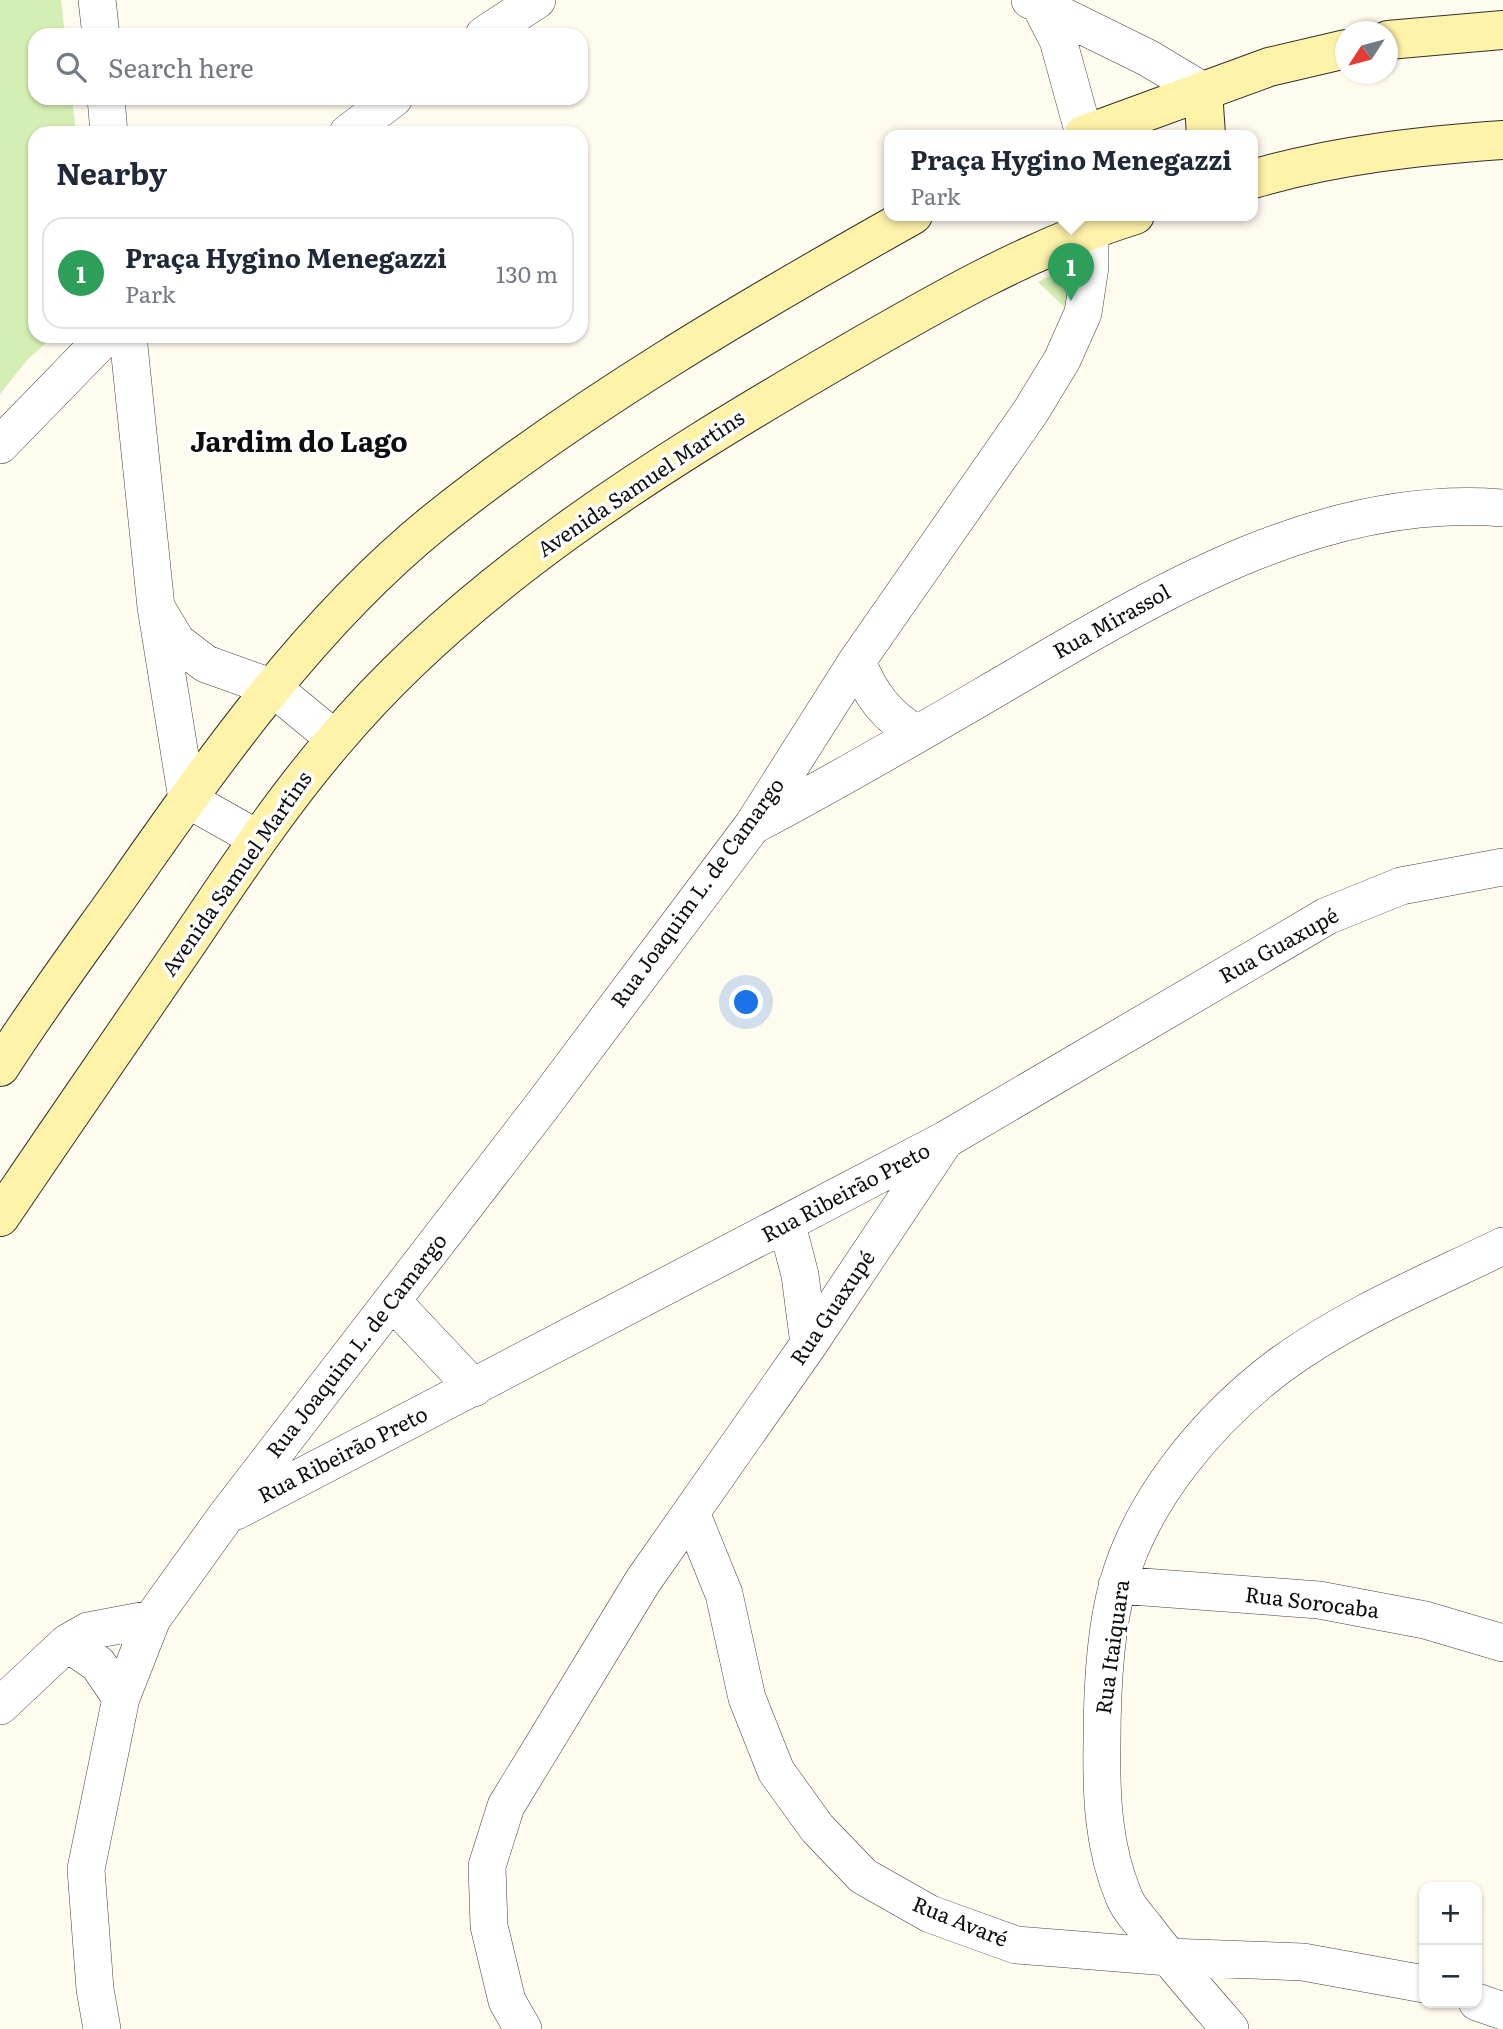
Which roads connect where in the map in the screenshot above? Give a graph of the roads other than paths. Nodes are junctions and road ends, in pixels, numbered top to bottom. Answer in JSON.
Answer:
{"nodes":[{"id":1,"x":97,"y":0,"type":"edge"},
{"id":2,"x":537,"y":0,"type":"edge"},
{"id":3,"x":1035,"y":3,"type":"edge"},
{"id":4,"x":99,"y":28,"type":"edge"},
{"id":5,"x":495,"y":28,"type":"edge"},
{"id":6,"x":1503,"y":30,"type":"edge"},
{"id":7,"x":1398,"y":39,"type":"edge"},
{"id":8,"x":1335,"y":52,"type":"edge"},
{"id":9,"x":1203,"y":91,"type":"junction"},
{"id":10,"x":107,"y":105,"type":"edge"},
{"id":11,"x":385,"y":105,"type":"edge"},
{"id":12,"x":108,"y":126,"type":"edge"},
{"id":13,"x":357,"y":126,"type":"edge"},
{"id":14,"x":1082,"y":130,"type":"edge"},
{"id":15,"x":1097,"y":130,"type":"edge"},
{"id":16,"x":1206,"y":130,"type":"edge"},
{"id":17,"x":1503,"y":140,"type":"edge"},
{"id":18,"x":1258,"y":178,"type":"edge"},
{"id":19,"x":903,"y":221,"type":"edge"},
{"id":20,"x":1089,"y":222,"type":"edge"},
{"id":21,"x":99,"y":343,"type":"edge"},
{"id":22,"x":129,"y":343,"type":"edge"},
{"id":23,"x":0,"y":445,"type":"edge"},
{"id":24,"x":1503,"y":508,"type":"edge"},
{"id":25,"x":156,"y":607,"type":"junction"},
{"id":26,"x":857,"y":661,"type":"junction"},
{"id":27,"x":273,"y":688,"type":"junction"},
{"id":28,"x":917,"y":734,"type":"junction"},
{"id":29,"x":335,"y":739,"type":"junction"},
{"id":30,"x":187,"y":799,"type":"junction"},
{"id":31,"x":753,"y":825,"type":"junction"},
{"id":32,"x":258,"y":839,"type":"junction"},
{"id":33,"x":1503,"y":867,"type":"edge"},
{"id":34,"x":0,"y":1067,"type":"edge"},
{"id":35,"x":945,"y":1140,"type":"junction"},
{"id":36,"x":0,"y":1217,"type":"edge"},
{"id":37,"x":787,"y":1225,"type":"junction"},
{"id":38,"x":1503,"y":1246,"type":"edge"},
{"id":39,"x":392,"y":1301,"type":"junction"},
{"id":40,"x":809,"y":1344,"type":"junction"},
{"id":41,"x":474,"y":1388,"type":"junction"},
{"id":42,"x":226,"y":1516,"type":"junction"},
{"id":43,"x":692,"y":1516,"type":"junction"},
{"id":44,"x":1117,"y":1585,"type":"junction"},
{"id":45,"x":152,"y":1619,"type":"junction"},
{"id":46,"x":67,"y":1643,"type":"junction"},
{"id":47,"x":1503,"y":1643,"type":"edge"},
{"id":48,"x":121,"y":1698,"type":"junction"},
{"id":49,"x":0,"y":1706,"type":"edge"},
{"id":50,"x":1168,"y":1957,"type":"junction"},
{"id":51,"x":1419,"y":1983,"type":"edge"},
{"id":52,"x":1482,"y":2004,"type":"edge"},
{"id":53,"x":1503,"y":2011,"type":"edge"},
{"id":54,"x":102,"y":2029,"type":"edge"},
{"id":55,"x":523,"y":2029,"type":"edge"},
{"id":56,"x":1230,"y":2029,"type":"edge"}],
"edges":[{"from":1,"to":4,"type":"street"},
{"from":2,"to":5,"type":"street"},
{"from":3,"to":9,"type":"street"},
{"from":3,"to":14,"type":"street"},
{"from":6,"to":7,"type":"main road"},
{"from":8,"to":9,"type":"main road"},
{"from":9,"to":15,"type":"main road"},
{"from":9,"to":16,"type":"main road"},
{"from":10,"to":12,"type":"street"},
{"from":11,"to":13,"type":"street"},
{"from":17,"to":18,"type":"main road"},
{"from":19,"to":27,"type":"main road"},
{"from":20,"to":26,"type":"street","name":"Rua Joaquim L. de Camargo"},
{"from":20,"to":29,"type":"main road","name":"Avenida Samuel Martins"},
{"from":21,"to":23,"type":"street"},
{"from":22,"to":25,"type":"street"},
{"from":24,"to":28,"type":"street","name":"Rua Mirassol"},
{"from":25,"to":27,"type":"street"},
{"from":25,"to":30,"type":"street"},
{"from":26,"to":28,"type":"street"},
{"from":26,"to":31,"type":"street","name":"Rua Joaquim L. de Camargo"},
{"from":27,"to":29,"type":"street"},
{"from":27,"to":30,"type":"main road"},
{"from":28,"to":31,"type":"street","name":"Rua Mirassol"},
{"from":29,"to":32,"type":"main road","name":"Avenida Samuel Martins"},
{"from":30,"to":32,"type":"street"},
{"from":30,"to":34,"type":"main road"},
{"from":31,"to":39,"type":"street","name":"Rua Joaquim L. de Camargo"},
{"from":32,"to":36,"type":"main road","name":"Avenida Samuel Martins"},
{"from":33,"to":35,"type":"street","name":"Rua Guaxupé"},
{"from":35,"to":37,"type":"street","name":"Rua Ribeirão Preto"},
{"from":35,"to":40,"type":"street","name":"Rua Guaxupé"},
{"from":37,"to":40,"type":"street"},
{"from":37,"to":41,"type":"street","name":"Rua Ribeirão Preto"},
{"from":38,"to":44,"type":"street","name":"Rua Itaiquara"},
{"from":39,"to":41,"type":"street"},
{"from":39,"to":42,"type":"street","name":"Rua Joaquim L. de Camargo"},
{"from":40,"to":43,"type":"street","name":"Rua Guaxupé"},
{"from":41,"to":42,"type":"street","name":"Rua Ribeirão Preto"},
{"from":42,"to":45,"type":"street","name":"Rua Ribeirão Preto"},
{"from":43,"to":50,"type":"street","name":"Rua Avaré"},
{"from":43,"to":55,"type":"street","name":"Rua Guaxupé"},
{"from":44,"to":47,"type":"street","name":"Rua Sorocaba"},
{"from":44,"to":50,"type":"street","name":"Rua Itaiquara"},
{"from":45,"to":46,"type":"street"},
{"from":45,"to":48,"type":"street","name":"Rua Ribeirão Preto"},
{"from":46,"to":48,"type":"street"},
{"from":46,"to":49,"type":"street"},
{"from":48,"to":54,"type":"street","name":"Rua Ribeirão Preto"},
{"from":50,"to":51,"type":"street","name":"Rua Avaré"},
{"from":50,"to":56,"type":"street","name":"Rua Itaiquara"},
{"from":52,"to":53,"type":"street"}]}
